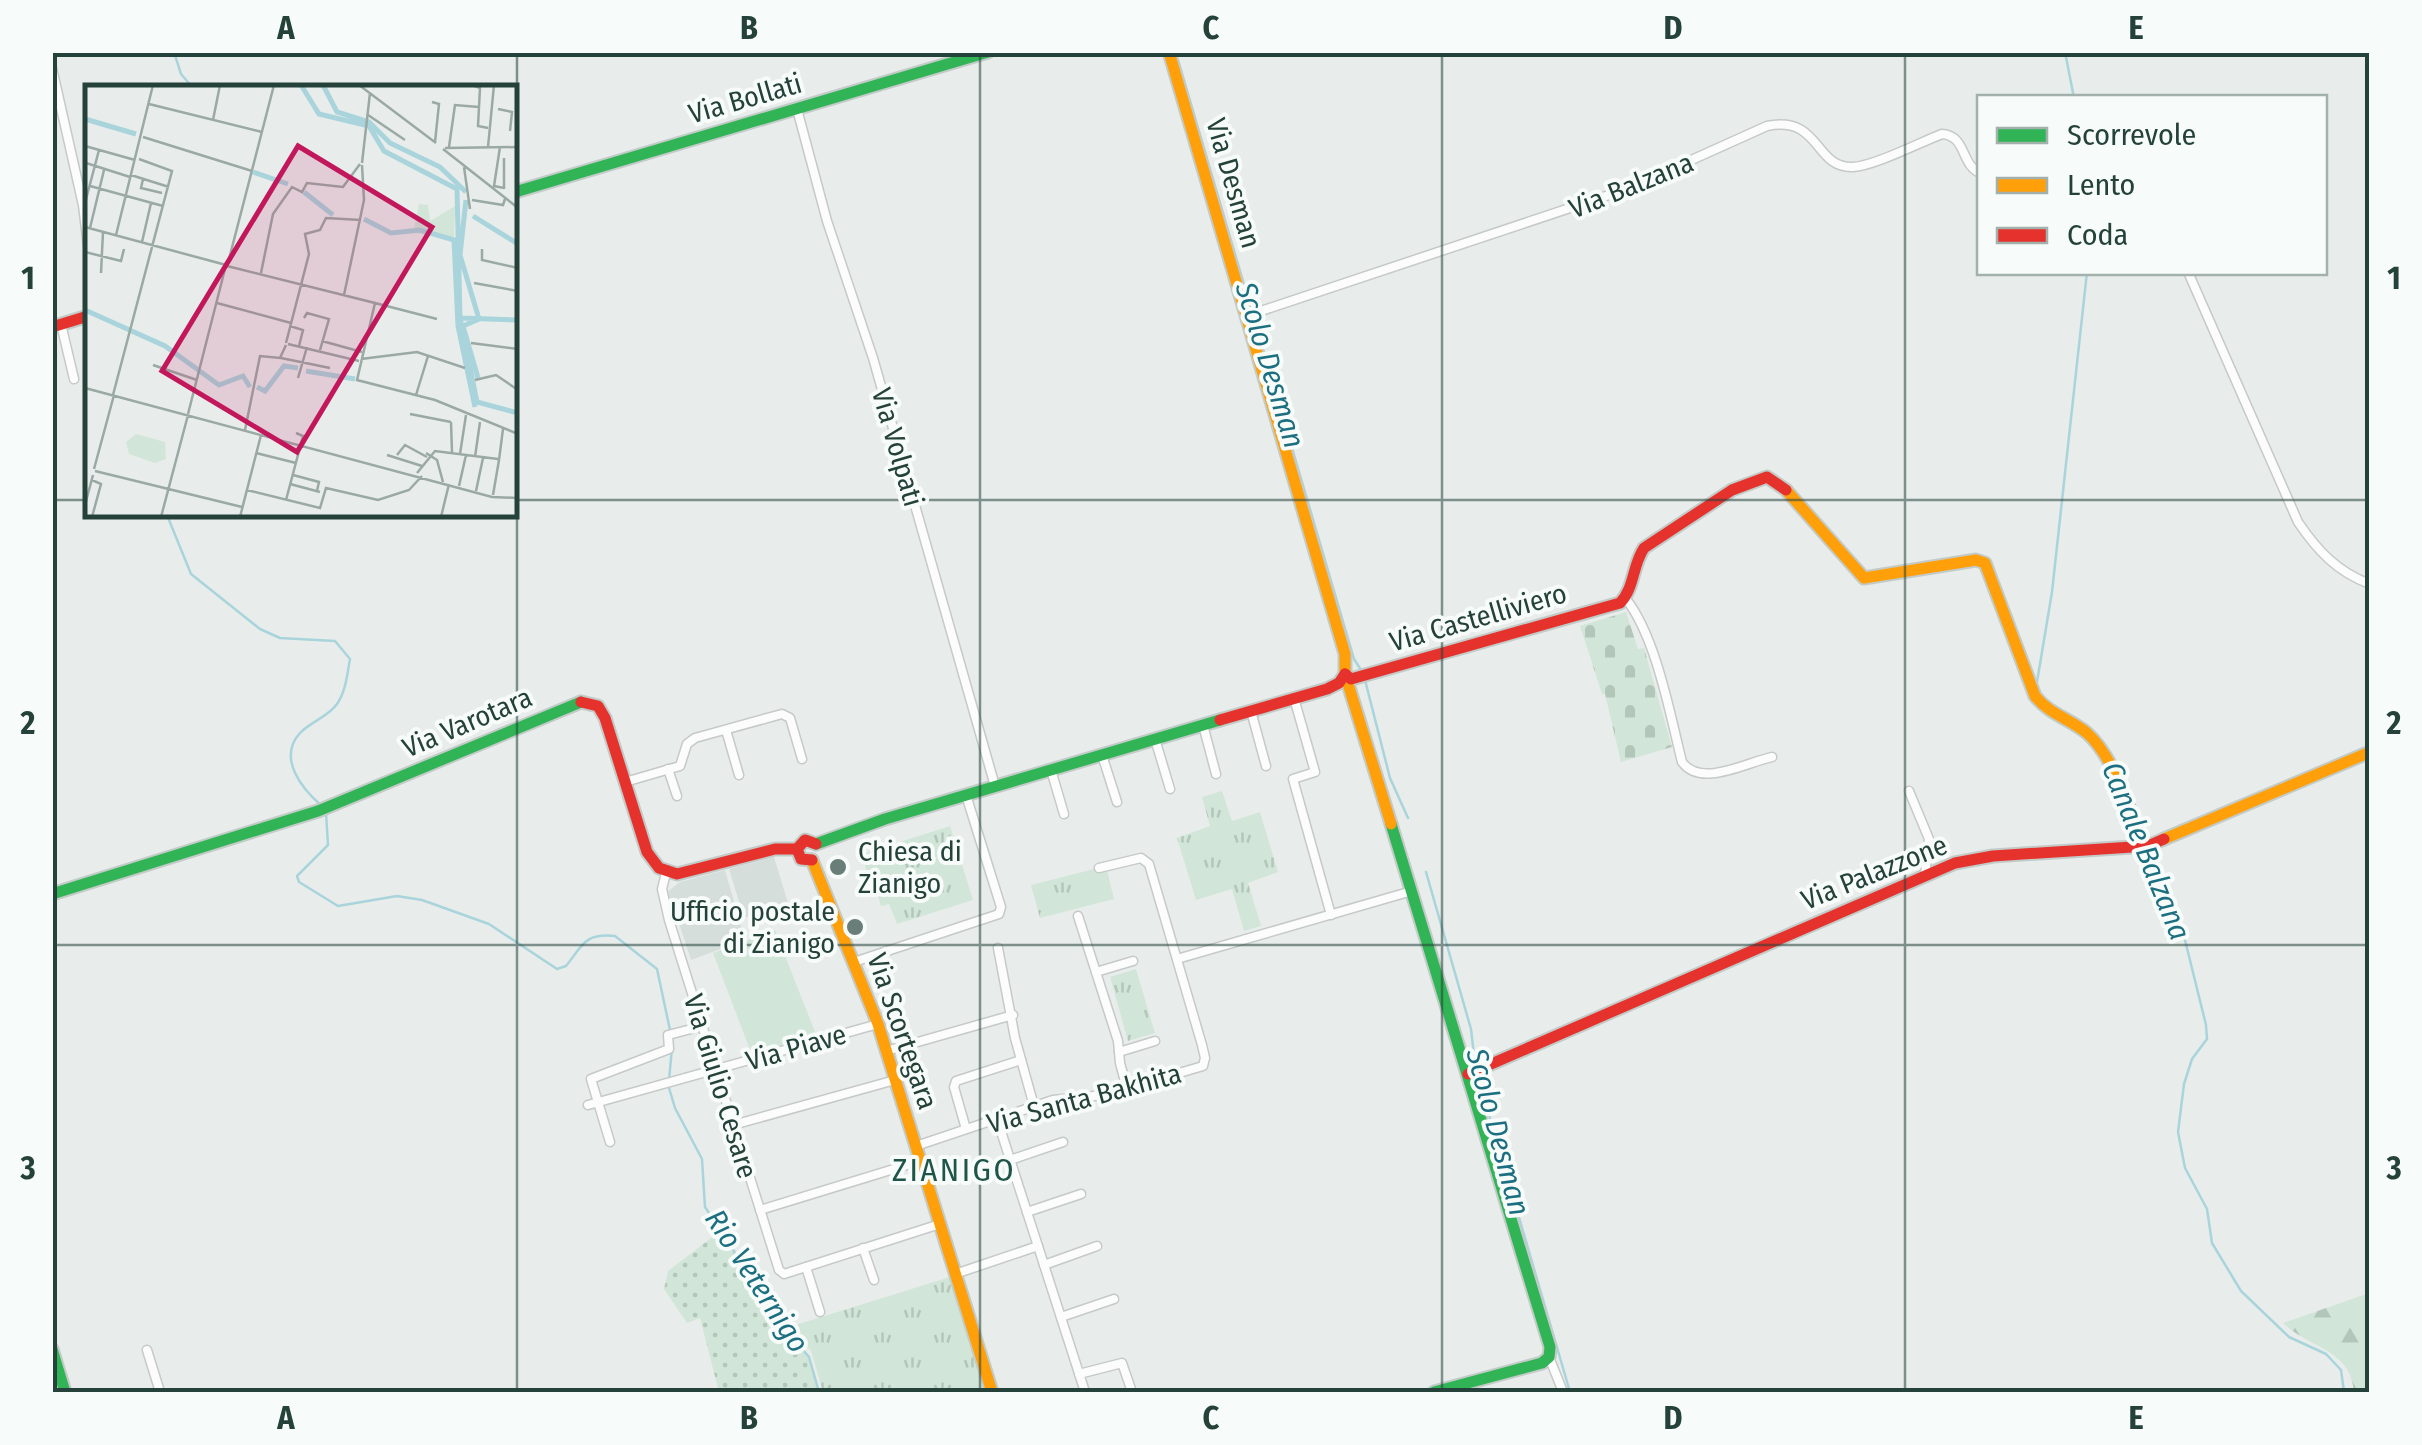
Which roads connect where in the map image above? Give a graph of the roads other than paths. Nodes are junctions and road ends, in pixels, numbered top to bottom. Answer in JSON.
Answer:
{"nodes":[{"id":1,"x":988,"y":52,"type":"edge"},
{"id":2,"x":1170,"y":52,"type":"edge"},
{"id":3,"x":52,"y":68,"type":"edge"},
{"id":4,"x":799,"y":108,"type":"junction"},
{"id":5,"x":1977,"y":171,"type":"edge"},
{"id":6,"x":518,"y":191,"type":"edge"},
{"id":7,"x":85,"y":215,"type":"edge"},
{"id":8,"x":2189,"y":275,"type":"edge"},
{"id":9,"x":1251,"y":315,"type":"junction"},
{"id":10,"x":85,"y":317,"type":"edge"},
{"id":11,"x":57,"y":325,"type":"edge"},
{"id":12,"x":74,"y":379,"type":"dead end"},
{"id":13,"x":2370,"y":584,"type":"edge"},
{"id":14,"x":1626,"y":599,"type":"junction"},
{"id":15,"x":1344,"y":674,"type":"junction"},
{"id":16,"x":1294,"y":698,"type":"junction"},
{"id":17,"x":1251,"y":711,"type":"junction"},
{"id":18,"x":1202,"y":725,"type":"junction"},
{"id":19,"x":726,"y":730,"type":"junction"},
{"id":20,"x":1156,"y":739,"type":"junction"},
{"id":21,"x":2370,"y":752,"type":"edge"},
{"id":22,"x":1102,"y":754,"type":"junction"},
{"id":23,"x":1772,"y":757,"type":"dead end"},
{"id":24,"x":802,"y":759,"type":"dead end"},
{"id":25,"x":1266,"y":766,"type":"dead end"},
{"id":26,"x":668,"y":769,"type":"junction"},
{"id":27,"x":1051,"y":770,"type":"junction"},
{"id":28,"x":1216,"y":774,"type":"dead end"},
{"id":29,"x":739,"y":775,"type":"dead end"},
{"id":30,"x":626,"y":782,"type":"junction"},
{"id":31,"x":995,"y":786,"type":"junction"},
{"id":32,"x":1170,"y":789,"type":"dead end"},
{"id":33,"x":1909,"y":791,"type":"dead end"},
{"id":34,"x":966,"y":795,"type":"junction"},
{"id":35,"x":677,"y":796,"type":"dead end"},
{"id":36,"x":1118,"y":802,"type":"dead end"},
{"id":37,"x":1064,"y":814,"type":"dead end"},
{"id":38,"x":816,"y":844,"type":"junction"},
{"id":39,"x":2148,"y":846,"type":"junction"},
{"id":40,"x":797,"y":849,"type":"junction"},
{"id":41,"x":812,"y":860,"type":"junction"},
{"id":42,"x":1099,"y":868,"type":"dead end"},
{"id":43,"x":666,"y":873,"type":"junction"},
{"id":44,"x":1925,"y":876,"type":"junction"},
{"id":45,"x":1412,"y":890,"type":"junction"},
{"id":46,"x":52,"y":894,"type":"edge"},
{"id":47,"x":1078,"y":916,"type":"dead end"},
{"id":48,"x":1332,"y":916,"type":"junction"},
{"id":49,"x":998,"y":948,"type":"dead end"},
{"id":50,"x":1177,"y":959,"type":"junction"},
{"id":51,"x":1133,"y":961,"type":"dead end"},
{"id":52,"x":854,"y":962,"type":"junction"},
{"id":53,"x":1096,"y":972,"type":"junction"},
{"id":54,"x":1013,"y":1015,"type":"junction"},
{"id":55,"x":878,"y":1024,"type":"junction"},
{"id":56,"x":703,"y":1026,"type":"junction"},
{"id":57,"x":1155,"y":1041,"type":"dead end"},
{"id":58,"x":886,"y":1051,"type":"junction"},
{"id":59,"x":1120,"y":1052,"type":"junction"},
{"id":60,"x":1021,"y":1060,"type":"junction"},
{"id":61,"x":715,"y":1069,"type":"junction"},
{"id":62,"x":1473,"y":1070,"type":"junction"},
{"id":63,"x":895,"y":1080,"type":"junction"},
{"id":64,"x":1127,"y":1089,"type":"junction"},
{"id":65,"x":593,"y":1103,"type":"junction"},
{"id":66,"x":1034,"y":1106,"type":"junction"},
{"id":67,"x":997,"y":1119,"type":"junction"},
{"id":68,"x":733,"y":1125,"type":"junction"},
{"id":69,"x":966,"y":1129,"type":"junction"},
{"id":70,"x":610,"y":1142,"type":"dead end"},
{"id":71,"x":1063,"y":1142,"type":"dead end"},
{"id":72,"x":916,"y":1146,"type":"junction"},
{"id":73,"x":1010,"y":1160,"type":"junction"},
{"id":74,"x":920,"y":1161,"type":"junction"},
{"id":75,"x":1081,"y":1194,"type":"dead end"},
{"id":76,"x":760,"y":1210,"type":"junction"},
{"id":77,"x":1027,"y":1212,"type":"junction"},
{"id":78,"x":940,"y":1224,"type":"junction"},
{"id":79,"x":1038,"y":1246,"type":"junction"},
{"id":80,"x":1097,"y":1246,"type":"dead end"},
{"id":81,"x":863,"y":1248,"type":"junction"},
{"id":82,"x":1044,"y":1265,"type":"junction"},
{"id":83,"x":806,"y":1267,"type":"junction"},
{"id":84,"x":955,"y":1274,"type":"junction"},
{"id":85,"x":874,"y":1280,"type":"dead end"},
{"id":86,"x":1114,"y":1299,"type":"dead end"},
{"id":87,"x":820,"y":1312,"type":"dead end"},
{"id":88,"x":1061,"y":1318,"type":"junction"},
{"id":89,"x":52,"y":1349,"type":"edge"},
{"id":90,"x":148,"y":1350,"type":"dead end"},
{"id":91,"x":1546,"y":1360,"type":"junction"},
{"id":92,"x":55,"y":1368,"type":"edge"},
{"id":93,"x":1079,"y":1374,"type":"junction"},
{"id":94,"x":65,"y":1392,"type":"edge"},
{"id":95,"x":160,"y":1392,"type":"edge"},
{"id":96,"x":992,"y":1392,"type":"edge"},
{"id":97,"x":1085,"y":1392,"type":"edge"},
{"id":98,"x":1132,"y":1392,"type":"edge"},
{"id":99,"x":1434,"y":1392,"type":"edge"},
{"id":100,"x":1563,"y":1392,"type":"edge"}],
"edges":[{"from":1,"to":4,"type":"street","name":"Via Bollati"},
{"from":2,"to":9,"type":"street","name":"Via Desman"},
{"from":3,"to":7,"type":"street"},
{"from":4,"to":6,"type":"street","name":"Via Bollati"},
{"from":4,"to":31,"type":"street","name":"Via Volpati"},
{"from":5,"to":9,"type":"street","name":"Via Balzana"},
{"from":8,"to":13,"type":"street"},
{"from":9,"to":15,"type":"street","name":"Via Desman"},
{"from":10,"to":11,"type":"street"},
{"from":11,"to":12,"type":"street"},
{"from":14,"to":15,"type":"street","name":"Via Castelliviero"},
{"from":14,"to":23,"type":"street"},
{"from":14,"to":39,"type":"street"},
{"from":15,"to":16,"type":"street"},
{"from":15,"to":45,"type":"street","name":"Via Desman"},
{"from":16,"to":17,"type":"street"},
{"from":16,"to":48,"type":"street"},
{"from":17,"to":18,"type":"street"},
{"from":17,"to":25,"type":"street"},
{"from":18,"to":20,"type":"street"},
{"from":18,"to":28,"type":"street"},
{"from":19,"to":24,"type":"street"},
{"from":19,"to":26,"type":"street"},
{"from":19,"to":29,"type":"street"},
{"from":20,"to":22,"type":"street"},
{"from":20,"to":32,"type":"street"},
{"from":21,"to":39,"type":"street","name":"Via Palazzone"},
{"from":22,"to":27,"type":"street"},
{"from":22,"to":36,"type":"street"},
{"from":26,"to":30,"type":"street"},
{"from":26,"to":35,"type":"street"},
{"from":27,"to":31,"type":"street"},
{"from":27,"to":37,"type":"street"},
{"from":30,"to":43,"type":"street","name":"Via Varotara"},
{"from":30,"to":46,"type":"street","name":"Via Varotara"},
{"from":31,"to":34,"type":"street"},
{"from":33,"to":44,"type":"street"},
{"from":34,"to":38,"type":"street"},
{"from":34,"to":52,"type":"street"},
{"from":38,"to":40,"type":"street"},
{"from":38,"to":41,"type":"street"},
{"from":39,"to":44,"type":"street","name":"Via Palazzone"},
{"from":40,"to":41,"type":"street"},
{"from":40,"to":43,"type":"street"},
{"from":41,"to":52,"type":"street","name":"Via Scortegara"},
{"from":42,"to":50,"type":"street","name":"Via Santa Bakhita"},
{"from":43,"to":56,"type":"street","name":"Via Giulio Cesare"},
{"from":44,"to":62,"type":"street","name":"Via Palazzone"},
{"from":45,"to":48,"type":"street"},
{"from":45,"to":62,"type":"street","name":"Via Desman"},
{"from":47,"to":53,"type":"street"},
{"from":48,"to":50,"type":"street"},
{"from":49,"to":54,"type":"street"},
{"from":50,"to":64,"type":"street","name":"Via Santa Bakhita"},
{"from":51,"to":53,"type":"street"},
{"from":52,"to":55,"type":"street","name":"Via Scortegara"},
{"from":53,"to":59,"type":"street"},
{"from":54,"to":58,"type":"street"},
{"from":54,"to":60,"type":"street"},
{"from":55,"to":58,"type":"street","name":"Via Scortegara"},
{"from":55,"to":61,"type":"street","name":"Via Piave"},
{"from":56,"to":61,"type":"street","name":"Via Giulio Cesare"},
{"from":56,"to":65,"type":"street"},
{"from":57,"to":59,"type":"street"},
{"from":58,"to":63,"type":"street","name":"Via Scortegara"},
{"from":59,"to":64,"type":"street"},
{"from":60,"to":66,"type":"street"},
{"from":60,"to":69,"type":"street"},
{"from":61,"to":65,"type":"street","name":"Via Piave"},
{"from":61,"to":68,"type":"street","name":"Via Giulio Cesare"},
{"from":62,"to":91,"type":"street","name":"Via Desman"},
{"from":63,"to":68,"type":"street"},
{"from":63,"to":72,"type":"street","name":"Via Scortegara"},
{"from":64,"to":66,"type":"street","name":"Via Santa Bakhita"},
{"from":65,"to":70,"type":"street"},
{"from":66,"to":67,"type":"street","name":"Via Santa Bakhita"},
{"from":67,"to":69,"type":"street","name":"Via Santa Bakhita"},
{"from":67,"to":73,"type":"street"},
{"from":68,"to":76,"type":"street","name":"Via Giulio Cesare"},
{"from":69,"to":72,"type":"street","name":"Via Santa Bakhita"},
{"from":71,"to":73,"type":"street"},
{"from":72,"to":74,"type":"street","name":"Via Scortegara"},
{"from":73,"to":77,"type":"street"},
{"from":74,"to":76,"type":"street"},
{"from":74,"to":78,"type":"street","name":"Via Scortegara"},
{"from":75,"to":77,"type":"street"},
{"from":76,"to":83,"type":"street","name":"Via Giulio Cesare"},
{"from":77,"to":79,"type":"street"},
{"from":78,"to":81,"type":"street"},
{"from":78,"to":84,"type":"street","name":"Via Scortegara"},
{"from":79,"to":82,"type":"street"},
{"from":79,"to":84,"type":"street"},
{"from":80,"to":82,"type":"street"},
{"from":81,"to":83,"type":"street"},
{"from":81,"to":85,"type":"street"},
{"from":82,"to":88,"type":"street"},
{"from":83,"to":87,"type":"street"},
{"from":84,"to":96,"type":"street","name":"Via Scortegara"},
{"from":86,"to":88,"type":"street"},
{"from":88,"to":93,"type":"street"},
{"from":89,"to":92,"type":"street"},
{"from":90,"to":95,"type":"street"},
{"from":91,"to":99,"type":"street"},
{"from":91,"to":100,"type":"street"},
{"from":92,"to":94,"type":"street"},
{"from":93,"to":97,"type":"street"},
{"from":93,"to":98,"type":"street"}]}
